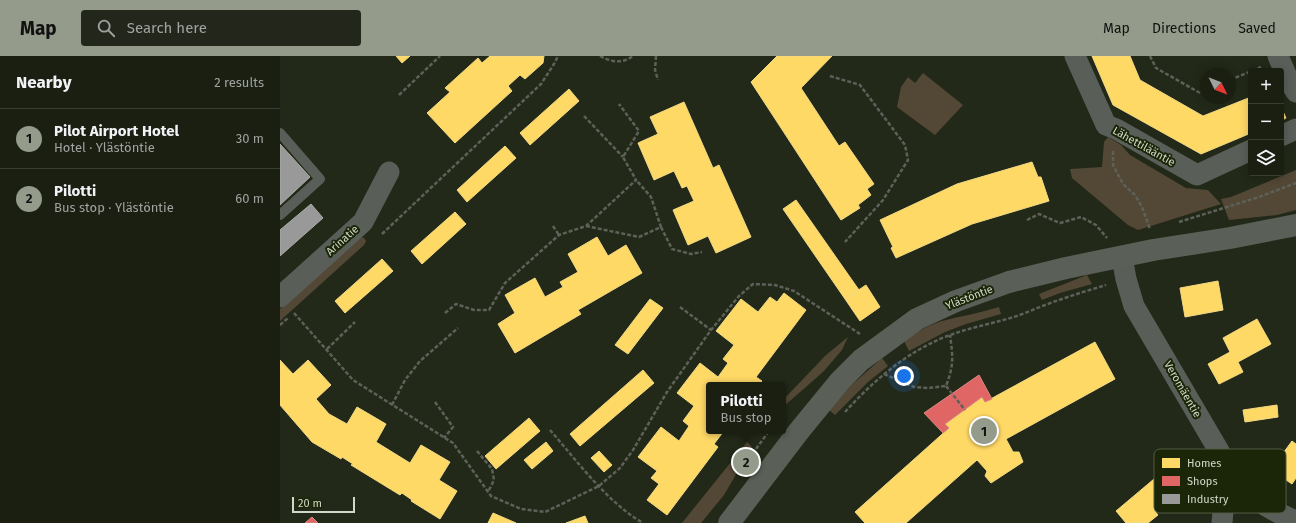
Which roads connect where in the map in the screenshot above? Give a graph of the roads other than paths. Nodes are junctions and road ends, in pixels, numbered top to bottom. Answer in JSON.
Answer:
{"nodes":[{"id":1,"x":1075,"y":56,"type":"edge"},
{"id":2,"x":1272,"y":60,"type":"edge"},
{"id":3,"x":1296,"y":92,"type":"edge"},
{"id":4,"x":1296,"y":129,"type":"edge"},
{"id":5,"x":280,"y":133,"type":"edge"},
{"id":6,"x":1284,"y":135,"type":"edge"},
{"id":7,"x":1248,"y":151,"type":"edge"},
{"id":8,"x":389,"y":172,"type":"dead end"},
{"id":9,"x":280,"y":215,"type":"edge"},
{"id":10,"x":1296,"y":225,"type":"edge"},
{"id":11,"x":1116,"y":250,"type":"junction"},
{"id":12,"x":280,"y":297,"type":"edge"},
{"id":13,"x":1219,"y":449,"type":"edge"},
{"id":14,"x":1223,"y":513,"type":"edge"},
{"id":15,"x":1279,"y":513,"type":"edge"},
{"id":16,"x":1296,"y":521,"type":"edge"},
{"id":17,"x":729,"y":523,"type":"edge"},
{"id":18,"x":1222,"y":523,"type":"edge"}],
"edges":[{"from":1,"to":7,"type":"street","name":"Lähettilääntie"},
{"from":2,"to":3,"type":"street"},
{"from":4,"to":6,"type":"street"},
{"from":5,"to":9,"type":"lane"},
{"from":8,"to":12,"type":"street","name":"Arinatie"},
{"from":10,"to":11,"type":"street","name":"Ylästöntie"},
{"from":11,"to":13,"type":"street","name":"Veromäentie"},
{"from":11,"to":17,"type":"street","name":"Ylästöntie"},
{"from":14,"to":18,"type":"street"},
{"from":15,"to":16,"type":"street"}]}
